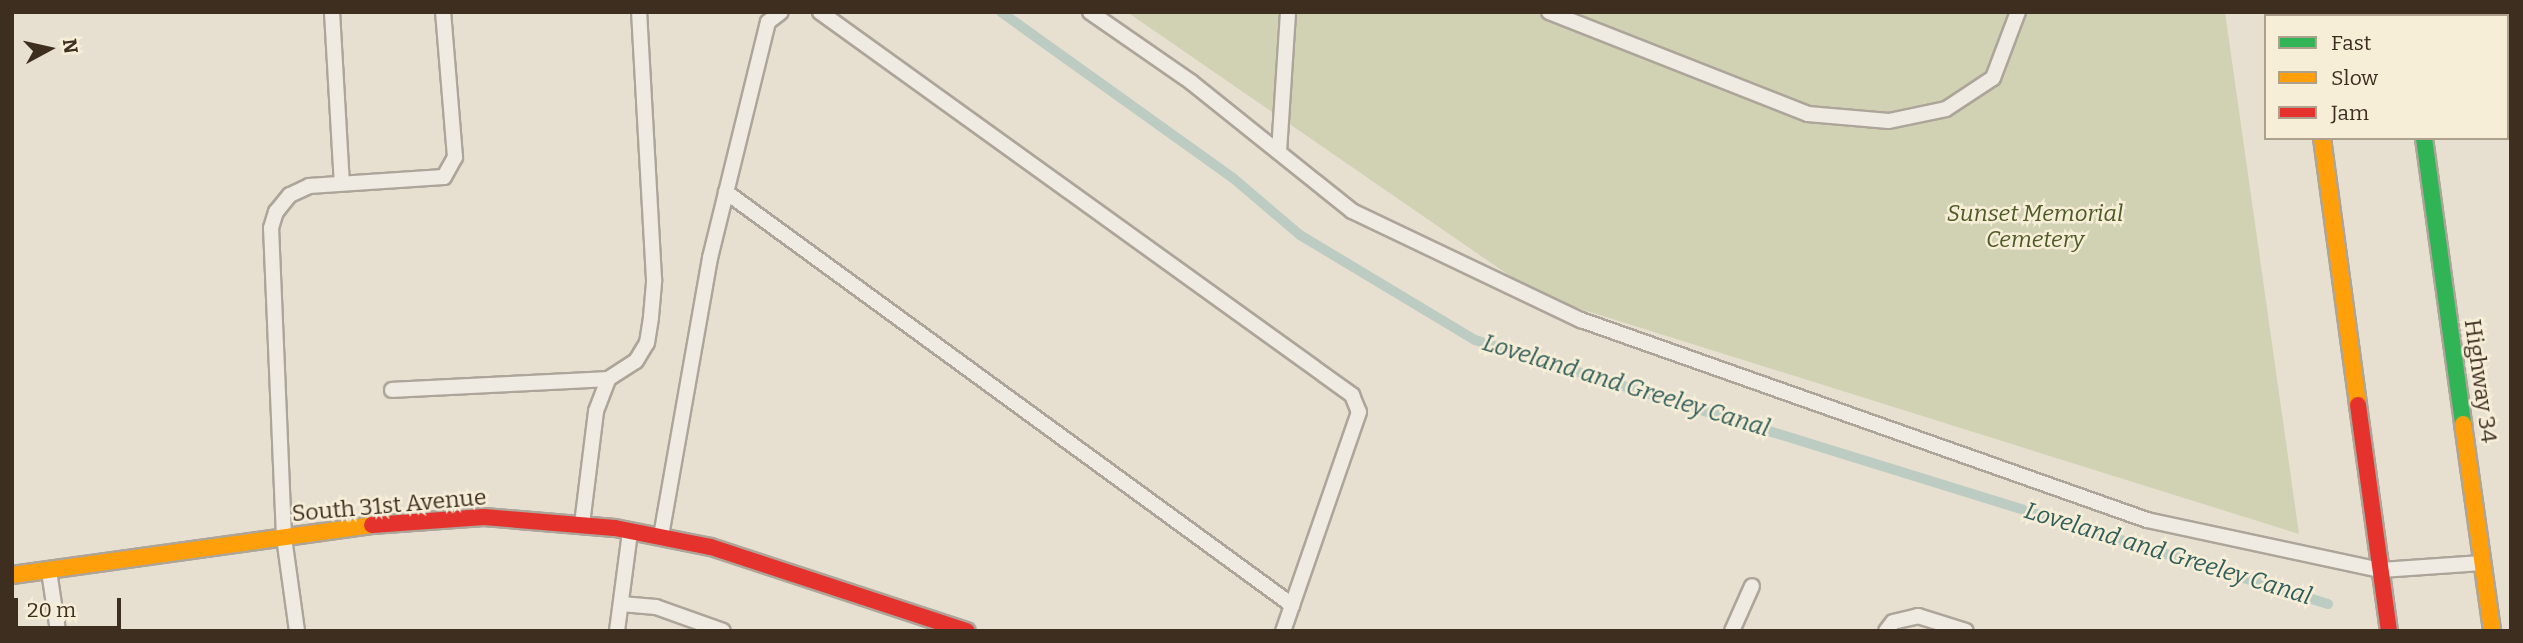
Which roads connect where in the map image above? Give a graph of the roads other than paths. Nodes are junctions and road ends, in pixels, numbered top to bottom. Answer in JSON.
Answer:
{"nodes":[{"id":1,"x":332,"y":12,"type":"edge"},
{"id":2,"x":443,"y":12,"type":"edge"},
{"id":3,"x":639,"y":12,"type":"edge"},
{"id":4,"x":781,"y":12,"type":"edge"},
{"id":5,"x":820,"y":12,"type":"edge"},
{"id":6,"x":1090,"y":12,"type":"edge"},
{"id":7,"x":1288,"y":12,"type":"edge"},
{"id":8,"x":1549,"y":12,"type":"edge"},
{"id":9,"x":2018,"y":12,"type":"edge"},
{"id":10,"x":2322,"y":140,"type":"edge"},
{"id":11,"x":2424,"y":140,"type":"edge"},
{"id":12,"x":1279,"y":152,"type":"junction"},
{"id":13,"x":342,"y":183,"type":"junction"},
{"id":14,"x":726,"y":192,"type":"junction"},
{"id":15,"x":608,"y":379,"type":"junction"},
{"id":16,"x":392,"y":390,"type":"dead end"},
{"id":17,"x":582,"y":525,"type":"junction"},
{"id":18,"x":631,"y":531,"type":"junction"},
{"id":19,"x":284,"y":537,"type":"junction"},
{"id":20,"x":661,"y":537,"type":"junction"},
{"id":21,"x":2483,"y":562,"type":"junction"},
{"id":22,"x":49,"y":570,"type":"junction"},
{"id":23,"x":2381,"y":570,"type":"junction"},
{"id":24,"x":12,"y":575,"type":"edge"},
{"id":25,"x":1752,"y":586,"type":"dead end"},
{"id":26,"x":621,"y":604,"type":"junction"},
{"id":27,"x":1292,"y":605,"type":"junction"},
{"id":28,"x":58,"y":631,"type":"edge"},
{"id":29,"x":297,"y":631,"type":"edge"},
{"id":30,"x":617,"y":631,"type":"edge"},
{"id":31,"x":723,"y":631,"type":"edge"},
{"id":32,"x":967,"y":631,"type":"edge"},
{"id":33,"x":1283,"y":631,"type":"edge"},
{"id":34,"x":1732,"y":631,"type":"edge"},
{"id":35,"x":1886,"y":631,"type":"edge"},
{"id":36,"x":1966,"y":631,"type":"edge"},
{"id":37,"x":2389,"y":631,"type":"edge"},
{"id":38,"x":2493,"y":631,"type":"edge"}],
"edges":[{"from":1,"to":13,"type":"lane"},
{"from":2,"to":13,"type":"lane"},
{"from":3,"to":15,"type":"lane"},
{"from":4,"to":14,"type":"lane"},
{"from":5,"to":27,"type":"lane"},
{"from":6,"to":12,"type":"lane"},
{"from":7,"to":12,"type":"lane"},
{"from":8,"to":9,"type":"lane"},
{"from":10,"to":23,"type":"main road"},
{"from":11,"to":21,"type":"main road","name":"Highway 34"},
{"from":12,"to":23,"type":"lane"},
{"from":13,"to":19,"type":"lane"},
{"from":14,"to":20,"type":"lane"},
{"from":14,"to":27,"type":"lane"},
{"from":15,"to":16,"type":"lane"},
{"from":15,"to":17,"type":"lane"},
{"from":17,"to":18,"type":"main road","name":"South 31st Avenue"},
{"from":17,"to":19,"type":"main road","name":"South 31st Avenue"},
{"from":18,"to":20,"type":"main road","name":"South 31st Avenue"},
{"from":18,"to":26,"type":"lane"},
{"from":19,"to":22,"type":"main road","name":"South 31st Avenue"},
{"from":19,"to":29,"type":"lane"},
{"from":20,"to":32,"type":"main road","name":"South 31st Avenue"},
{"from":21,"to":23,"type":"lane"},
{"from":21,"to":38,"type":"main road","name":"Highway 34"},
{"from":22,"to":24,"type":"main road","name":"South 31st Avenue"},
{"from":22,"to":28,"type":"lane"},
{"from":23,"to":37,"type":"main road"},
{"from":25,"to":34,"type":"lane"},
{"from":26,"to":30,"type":"lane"},
{"from":26,"to":31,"type":"lane"},
{"from":27,"to":33,"type":"lane"},
{"from":35,"to":36,"type":"lane"}]}
